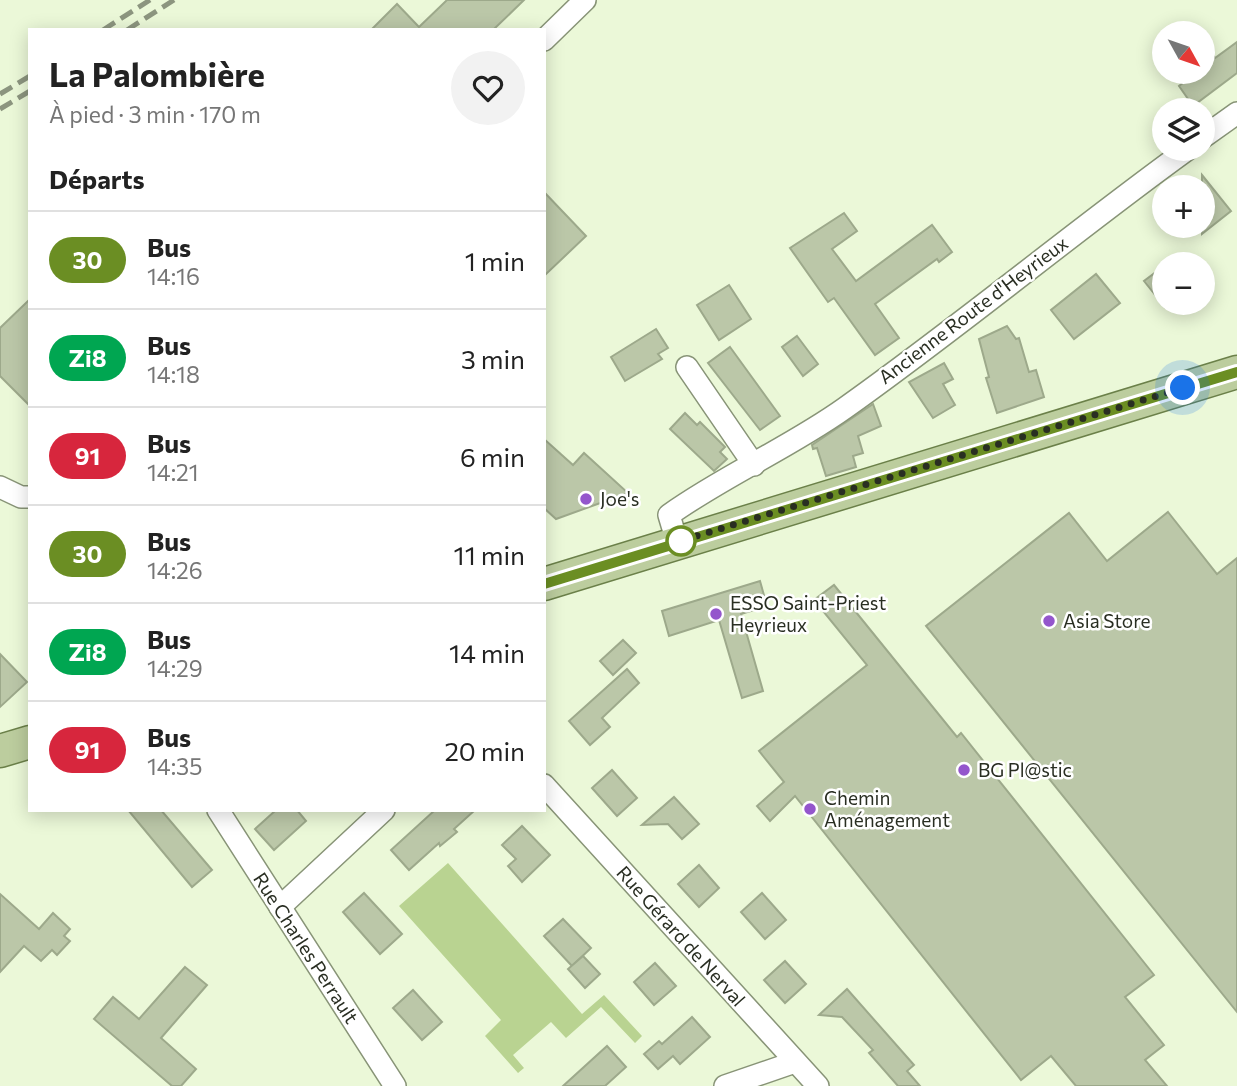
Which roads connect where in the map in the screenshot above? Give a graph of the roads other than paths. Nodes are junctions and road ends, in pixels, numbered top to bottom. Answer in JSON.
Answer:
{"nodes":[{"id":1,"x":585,"y":0,"type":"edge"},
{"id":2,"x":546,"y":38,"type":"edge"},
{"id":3,"x":1237,"y":113,"type":"edge"},
{"id":4,"x":1215,"y":129,"type":"edge"},
{"id":5,"x":1172,"y":161,"type":"edge"},
{"id":6,"x":687,"y":367,"type":"dead end"},
{"id":7,"x":1237,"y":372,"type":"edge"},
{"id":8,"x":754,"y":465,"type":"junction"},
{"id":9,"x":0,"y":487,"type":"edge"},
{"id":10,"x":28,"y":496,"type":"edge"},
{"id":11,"x":677,"y":542,"type":"junction"},
{"id":12,"x":546,"y":583,"type":"edge"},
{"id":13,"x":28,"y":743,"type":"edge"},
{"id":14,"x":0,"y":751,"type":"edge"},
{"id":15,"x":546,"y":787,"type":"edge"},
{"id":16,"x":219,"y":812,"type":"edge"},
{"id":17,"x":382,"y":812,"type":"edge"},
{"id":18,"x":280,"y":907,"type":"junction"},
{"id":19,"x":795,"y":1062,"type":"junction"},
{"id":20,"x":395,"y":1086,"type":"edge"},
{"id":21,"x":725,"y":1086,"type":"edge"},
{"id":22,"x":818,"y":1086,"type":"edge"}],
"edges":[{"from":1,"to":2,"type":"street"},
{"from":3,"to":4,"type":"street"},
{"from":5,"to":8,"type":"street","name":"Ancienne Route d'Heyrieux"},
{"from":6,"to":8,"type":"street"},
{"from":7,"to":11,"type":"main road"},
{"from":8,"to":11,"type":"street","name":"Ancienne Route d'Heyrieux"},
{"from":9,"to":10,"type":"street"},
{"from":11,"to":12,"type":"main road"},
{"from":13,"to":14,"type":"main road"},
{"from":15,"to":19,"type":"street","name":"Rue Gérard de Nerval"},
{"from":16,"to":18,"type":"street","name":"Rue Charles Perrault"},
{"from":17,"to":18,"type":"street"},
{"from":18,"to":20,"type":"street","name":"Rue Charles Perrault"},
{"from":19,"to":21,"type":"street"},
{"from":19,"to":22,"type":"street","name":"Rue Gérard de Nerval"}]}
